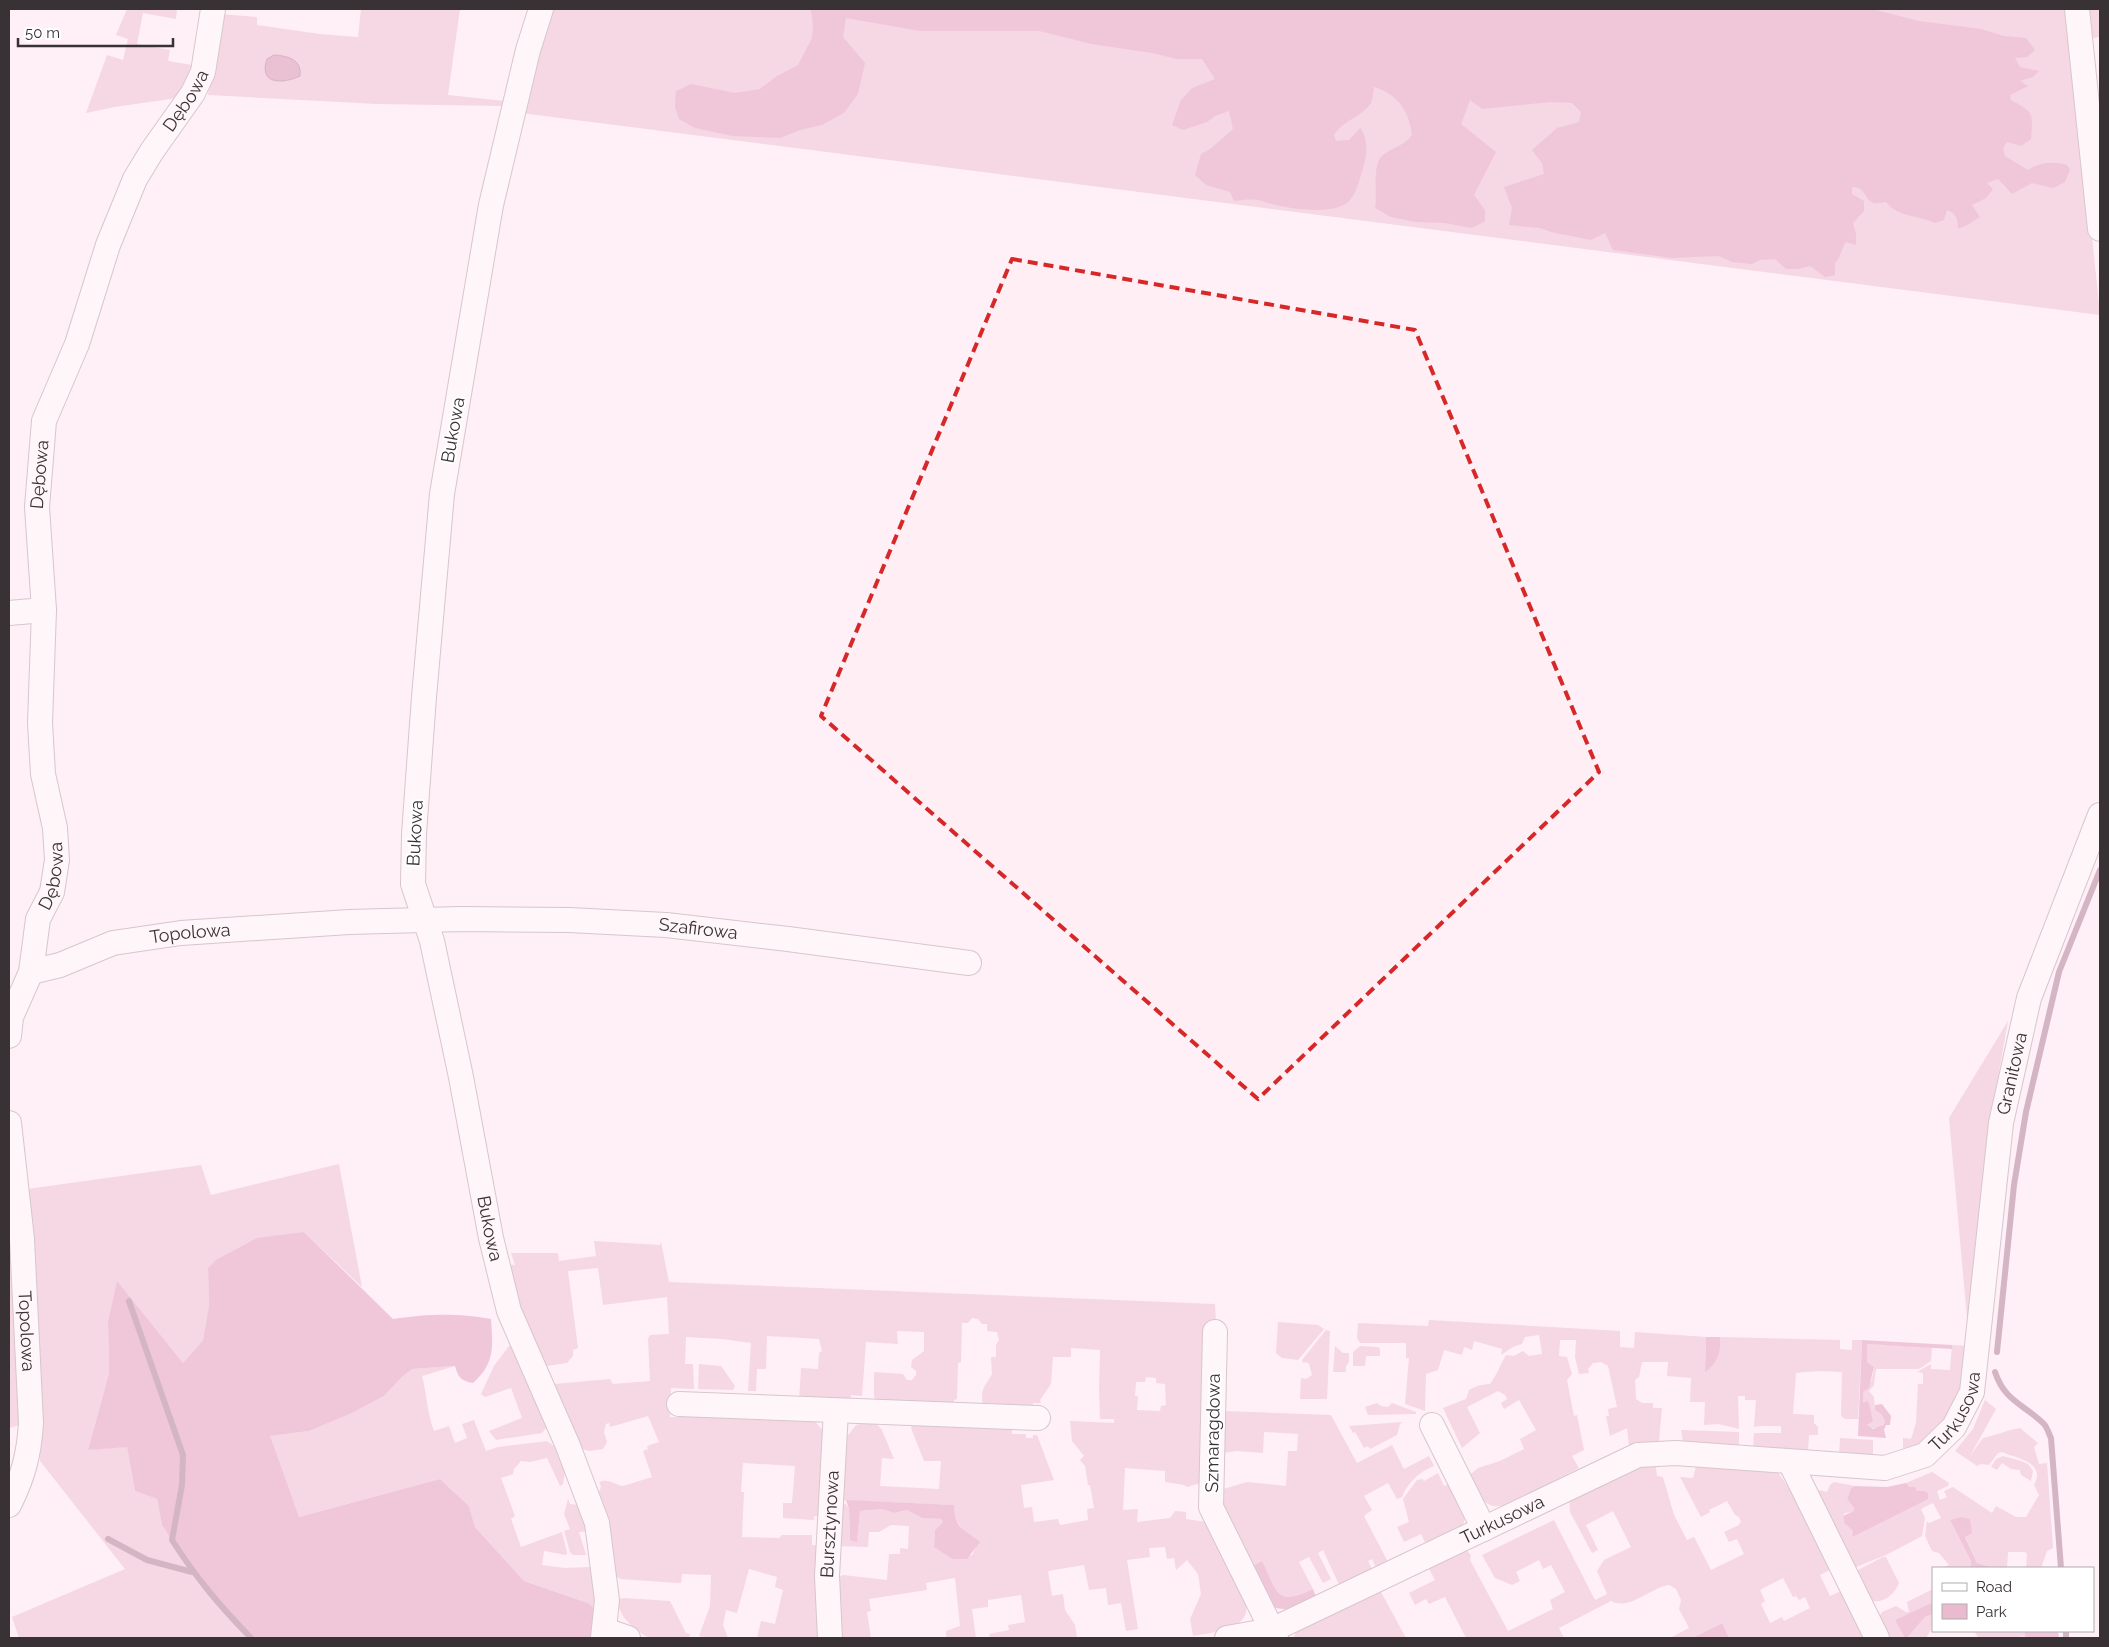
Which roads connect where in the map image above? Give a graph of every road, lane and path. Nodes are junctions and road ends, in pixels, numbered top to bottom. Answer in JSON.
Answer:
{"nodes":[{"id":1,"x":213,"y":9,"type":"edge"},
{"id":2,"x":540,"y":9,"type":"edge"},
{"id":3,"x":2077,"y":9,"type":"edge"},
{"id":4,"x":2100,"y":229,"type":"edge"},
{"id":5,"x":44,"y":610,"type":"junction"},
{"id":6,"x":9,"y":613,"type":"edge"},
{"id":7,"x":2100,"y":815,"type":"edge"},
{"id":8,"x":413,"y":884,"type":"junction"},
{"id":9,"x":424,"y":920,"type":"junction"},
{"id":10,"x":349,"y":922,"type":"junction"},
{"id":11,"x":969,"y":963,"type":"dead end"},
{"id":12,"x":31,"y":972,"type":"junction"},
{"id":13,"x":9,"y":1036,"type":"edge"},
{"id":14,"x":9,"y":1123,"type":"edge"},
{"id":15,"x":1215,"y":1332,"type":"dead end"},
{"id":16,"x":1977,"y":1343,"type":"joint"},
{"id":17,"x":679,"y":1404,"type":"dead end"},
{"id":18,"x":836,"y":1411,"type":"junction"},
{"id":19,"x":1038,"y":1418,"type":"dead end"},
{"id":20,"x":1432,"y":1425,"type":"dead end"},
{"id":21,"x":1790,"y":1462,"type":"junction"},
{"id":22,"x":9,"y":1505,"type":"edge"},
{"id":23,"x":1484,"y":1529,"type":"junction"},
{"id":24,"x":604,"y":1634,"type":"edge"},
{"id":25,"x":1274,"y":1634,"type":"edge"},
{"id":26,"x":628,"y":1638,"type":"edge"},
{"id":27,"x":830,"y":1638,"type":"edge"},
{"id":28,"x":1227,"y":1638,"type":"edge"},
{"id":29,"x":1878,"y":1638,"type":"edge"}],
"edges":[{"from":1,"to":5,"type":"street","name":"Dębowa"},
{"from":2,"to":8,"type":"street","name":"Bukowa"},
{"from":3,"to":4,"type":"street"},
{"from":5,"to":6,"type":"street"},
{"from":5,"to":12,"type":"street","name":"Dębowa"},
{"from":7,"to":16,"type":"street","name":"Granitowa"},
{"from":8,"to":9,"type":"street","name":"Bukowa"},
{"from":8,"to":10,"type":"street"},
{"from":9,"to":10,"type":"street","name":"Topolowa"},
{"from":9,"to":11,"type":"street","name":"Szafirowa"},
{"from":9,"to":24,"type":"street","name":"Bukowa"},
{"from":10,"to":12,"type":"street","name":"Topolowa"},
{"from":12,"to":13,"type":"street"},
{"from":14,"to":22,"type":"street","name":"Topolowa"},
{"from":15,"to":25,"type":"street","name":"Szmaragdowa"},
{"from":16,"to":21,"type":"street","name":"Turkusowa"},
{"from":17,"to":18,"type":"street"},
{"from":18,"to":19,"type":"street"},
{"from":18,"to":27,"type":"street","name":"Bursztynowa"},
{"from":20,"to":23,"type":"street"},
{"from":21,"to":23,"type":"street","name":"Turkusowa"},
{"from":21,"to":29,"type":"street"},
{"from":23,"to":25,"type":"street","name":"Turkusowa"},
{"from":24,"to":26,"type":"street"},
{"from":25,"to":28,"type":"street","name":"Turkusowa"}]}
